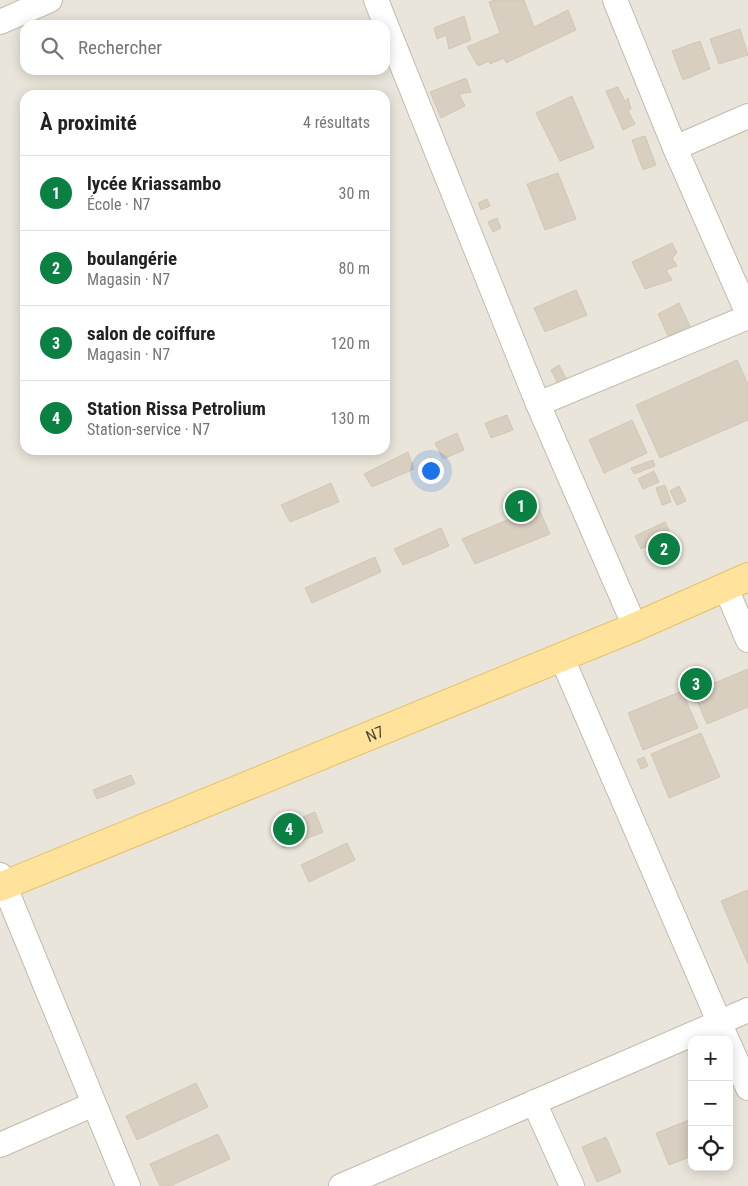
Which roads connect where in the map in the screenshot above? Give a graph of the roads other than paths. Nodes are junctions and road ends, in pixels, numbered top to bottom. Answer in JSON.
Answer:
{"nodes":[{"id":1,"x":50,"y":0,"type":"edge"},
{"id":2,"x":376,"y":0,"type":"edge"},
{"id":3,"x":615,"y":0,"type":"edge"},
{"id":4,"x":384,"y":20,"type":"edge"},
{"id":5,"x":0,"y":22,"type":"edge"},
{"id":6,"x":390,"y":35,"type":"edge"},
{"id":7,"x":748,"y":116,"type":"edge"},
{"id":8,"x":675,"y":148,"type":"junction"},
{"id":9,"x":748,"y":315,"type":"edge"},
{"id":10,"x":538,"y":404,"type":"junction"},
{"id":11,"x":736,"y":582,"type":"edge"},
{"id":12,"x":635,"y":627,"type":"junction"},
{"id":13,"x":748,"y":640,"type":"edge"},
{"id":14,"x":561,"y":656,"type":"junction"},
{"id":15,"x":1,"y":883,"type":"edge"},
{"id":16,"x":748,"y":1010,"type":"edge"},
{"id":17,"x":723,"y":1031,"type":"edge"},
{"id":18,"x":733,"y":1053,"type":"edge"},
{"id":19,"x":748,"y":1088,"type":"edge"},
{"id":20,"x":534,"y":1102,"type":"junction"},
{"id":21,"x":94,"y":1104,"type":"junction"},
{"id":22,"x":0,"y":1144,"type":"edge"},
{"id":23,"x":128,"y":1186,"type":"edge"},
{"id":24,"x":342,"y":1186,"type":"edge"},
{"id":25,"x":572,"y":1186,"type":"edge"}],
"edges":[{"from":1,"to":5,"type":"street"},
{"from":2,"to":4,"type":"street"},
{"from":3,"to":8,"type":"street"},
{"from":6,"to":10,"type":"street"},
{"from":7,"to":8,"type":"street"},
{"from":8,"to":9,"type":"street"},
{"from":9,"to":10,"type":"street"},
{"from":10,"to":12,"type":"street"},
{"from":11,"to":12,"type":"main road","name":"N7"},
{"from":11,"to":13,"type":"street"},
{"from":12,"to":14,"type":"main road","name":"N7"},
{"from":14,"to":15,"type":"main road","name":"N7"},
{"from":14,"to":17,"type":"street"},
{"from":15,"to":21,"type":"street"},
{"from":16,"to":17,"type":"street"},
{"from":17,"to":20,"type":"street"},
{"from":18,"to":19,"type":"street"},
{"from":20,"to":24,"type":"street"},
{"from":20,"to":25,"type":"street"},
{"from":21,"to":22,"type":"street"},
{"from":21,"to":23,"type":"street"}]}
